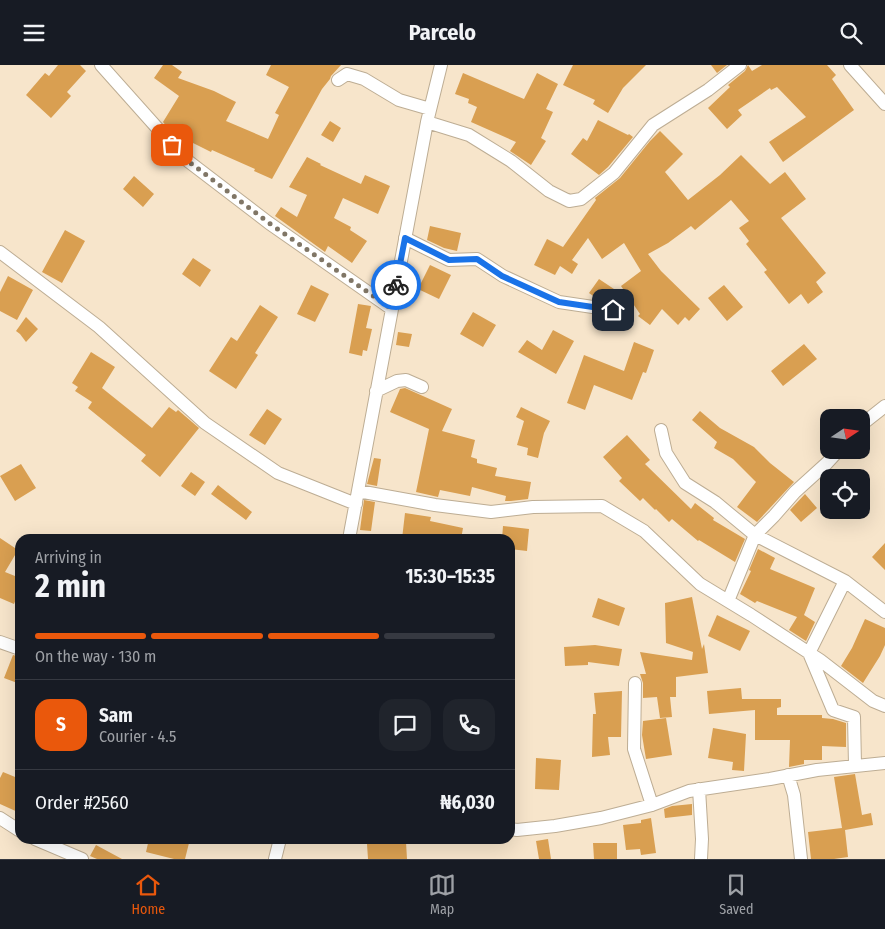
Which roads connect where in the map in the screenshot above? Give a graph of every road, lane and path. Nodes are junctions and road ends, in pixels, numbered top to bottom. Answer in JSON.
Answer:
{"nodes":[{"id":1,"x":101,"y":65,"type":"edge"},
{"id":2,"x":441,"y":65,"type":"edge"},
{"id":3,"x":740,"y":65,"type":"edge"},
{"id":4,"x":850,"y":65,"type":"edge"},
{"id":5,"x":338,"y":80,"type":"dead end"},
{"id":6,"x":885,"y":104,"type":"edge"},
{"id":7,"x":430,"y":109,"type":"junction"},
{"id":8,"x":427,"y":122,"type":"junction"},
{"id":9,"x":405,"y":238,"type":"junction"},
{"id":10,"x":0,"y":252,"type":"edge"},
{"id":11,"x":392,"y":309,"type":"junction"},
{"id":12,"x":613,"y":310,"type":"dead end"},
{"id":13,"x":422,"y":387,"type":"dead end"},
{"id":14,"x":376,"y":391,"type":"junction"},
{"id":15,"x":885,"y":406,"type":"edge"},
{"id":16,"x":870,"y":418,"type":"edge"},
{"id":17,"x":661,"y":430,"type":"dead end"},
{"id":18,"x":831,"y":459,"type":"edge"},
{"id":19,"x":358,"y":491,"type":"junction"},
{"id":20,"x":356,"y":504,"type":"junction"},
{"id":21,"x":350,"y":534,"type":"edge"},
{"id":22,"x":756,"y":535,"type":"junction"},
{"id":23,"x":845,"y":581,"type":"junction"},
{"id":24,"x":728,"y":601,"type":"junction"},
{"id":25,"x":885,"y":612,"type":"edge"},
{"id":26,"x":0,"y":642,"type":"edge"},
{"id":27,"x":15,"y":647,"type":"edge"},
{"id":28,"x":809,"y":653,"type":"junction"},
{"id":29,"x":636,"y":683,"type":"dead end"},
{"id":30,"x":885,"y":706,"type":"edge"},
{"id":31,"x":885,"y":763,"type":"edge"},
{"id":32,"x":855,"y":765,"type":"junction"},
{"id":33,"x":788,"y":775,"type":"junction"},
{"id":34,"x":699,"y":789,"type":"junction"},
{"id":35,"x":652,"y":805,"type":"junction"},
{"id":36,"x":0,"y":818,"type":"edge"},
{"id":37,"x":15,"y":828,"type":"edge"},
{"id":38,"x":515,"y":830,"type":"edge"},
{"id":39,"x":47,"y":844,"type":"edge"},
{"id":40,"x":279,"y":844,"type":"edge"},
{"id":41,"x":82,"y":859,"type":"edge"},
{"id":42,"x":275,"y":859,"type":"edge"},
{"id":43,"x":701,"y":859,"type":"edge"},
{"id":44,"x":801,"y":859,"type":"edge"}],
"edges":[{"from":1,"to":11,"type":"street"},
{"from":2,"to":7,"type":"street"},
{"from":3,"to":8,"type":"street"},
{"from":4,"to":6,"type":"street"},
{"from":5,"to":7,"type":"street"},
{"from":7,"to":8,"type":"street"},
{"from":8,"to":9,"type":"street"},
{"from":9,"to":11,"type":"street"},
{"from":9,"to":12,"type":"street"},
{"from":10,"to":20,"type":"street"},
{"from":11,"to":14,"type":"street"},
{"from":13,"to":14,"type":"street"},
{"from":14,"to":19,"type":"street"},
{"from":15,"to":16,"type":"street"},
{"from":17,"to":22,"type":"street"},
{"from":18,"to":22,"type":"street"},
{"from":19,"to":20,"type":"street"},
{"from":19,"to":24,"type":"street"},
{"from":20,"to":21,"type":"street"},
{"from":22,"to":23,"type":"street"},
{"from":22,"to":24,"type":"street"},
{"from":23,"to":25,"type":"street"},
{"from":23,"to":28,"type":"street"},
{"from":24,"to":28,"type":"street"},
{"from":26,"to":27,"type":"street"},
{"from":28,"to":30,"type":"street"},
{"from":28,"to":32,"type":"street"},
{"from":29,"to":35,"type":"street"},
{"from":31,"to":32,"type":"street"},
{"from":32,"to":33,"type":"street"},
{"from":33,"to":34,"type":"street"},
{"from":33,"to":44,"type":"street"},
{"from":34,"to":35,"type":"street"},
{"from":34,"to":43,"type":"street"},
{"from":35,"to":38,"type":"street"},
{"from":36,"to":37,"type":"street"},
{"from":39,"to":41,"type":"street"},
{"from":40,"to":42,"type":"street"}]}
